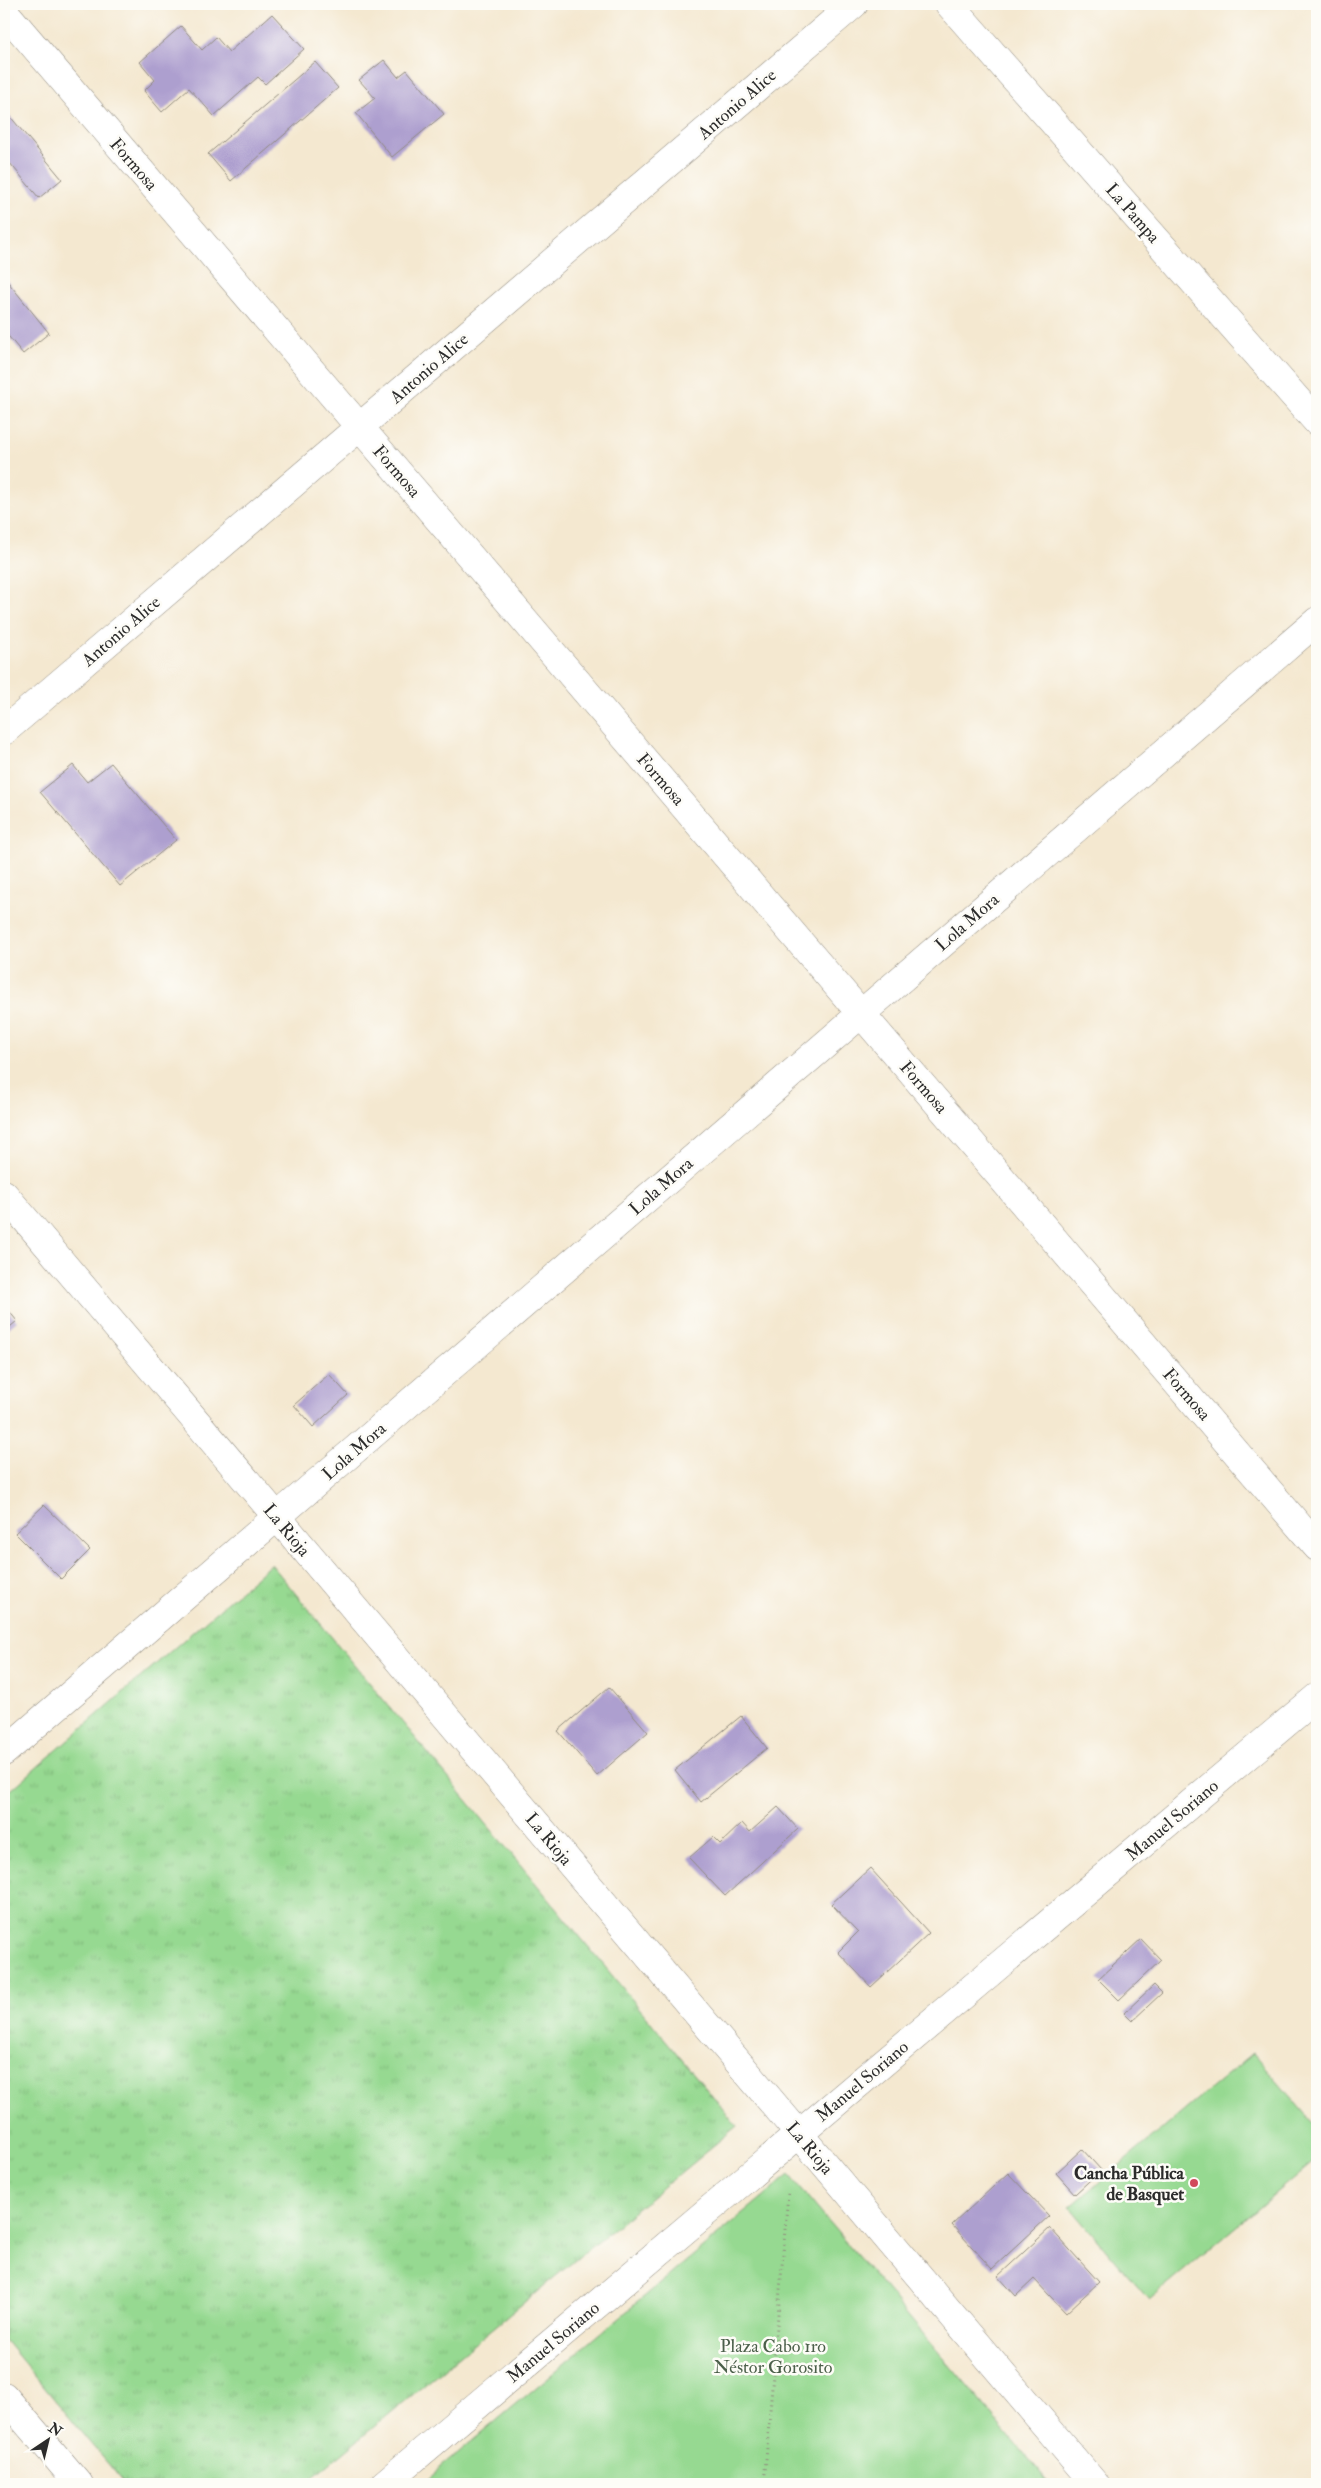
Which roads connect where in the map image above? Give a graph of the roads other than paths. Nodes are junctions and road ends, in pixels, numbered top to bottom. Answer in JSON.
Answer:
{"nodes":[{"id":1,"x":854,"y":4,"type":"edge"},
{"id":2,"x":950,"y":4,"type":"edge"},
{"id":3,"x":4,"y":11,"type":"edge"},
{"id":4,"x":1317,"y":422,"type":"edge"},
{"id":5,"x":359,"y":427,"type":"junction"},
{"id":6,"x":1317,"y":621,"type":"edge"},
{"id":7,"x":4,"y":731,"type":"edge"},
{"id":8,"x":861,"y":1013,"type":"junction"},
{"id":9,"x":4,"y":1194,"type":"edge"},
{"id":10,"x":277,"y":1517,"type":"junction"},
{"id":11,"x":1317,"y":1547,"type":"edge"},
{"id":12,"x":1317,"y":1697,"type":"edge"},
{"id":13,"x":4,"y":1752,"type":"edge"},
{"id":14,"x":799,"y":2135,"type":"junction"},
{"id":15,"x":4,"y":2396,"type":"edge"},
{"id":16,"x":79,"y":2484,"type":"edge"},
{"id":17,"x":384,"y":2484,"type":"edge"},
{"id":18,"x":1095,"y":2484,"type":"edge"}],
"edges":[{"from":1,"to":5,"type":"street","name":"Antonio Alice"},
{"from":2,"to":4,"type":"street","name":"La Pampa"},
{"from":3,"to":5,"type":"street","name":"Formosa"},
{"from":5,"to":7,"type":"street","name":"Antonio Alice"},
{"from":5,"to":8,"type":"street","name":"Formosa"},
{"from":6,"to":8,"type":"street","name":"Lola Mora"},
{"from":8,"to":10,"type":"street","name":"Lola Mora"},
{"from":8,"to":11,"type":"street","name":"Formosa"},
{"from":9,"to":10,"type":"street","name":"La Rioja"},
{"from":10,"to":13,"type":"street","name":"Lola Mora"},
{"from":10,"to":14,"type":"street","name":"La Rioja"},
{"from":12,"to":14,"type":"street","name":"Manuel Soriano"},
{"from":14,"to":17,"type":"street","name":"Manuel Soriano"},
{"from":14,"to":18,"type":"street","name":"La Rioja"},
{"from":15,"to":16,"type":"street"}]}
